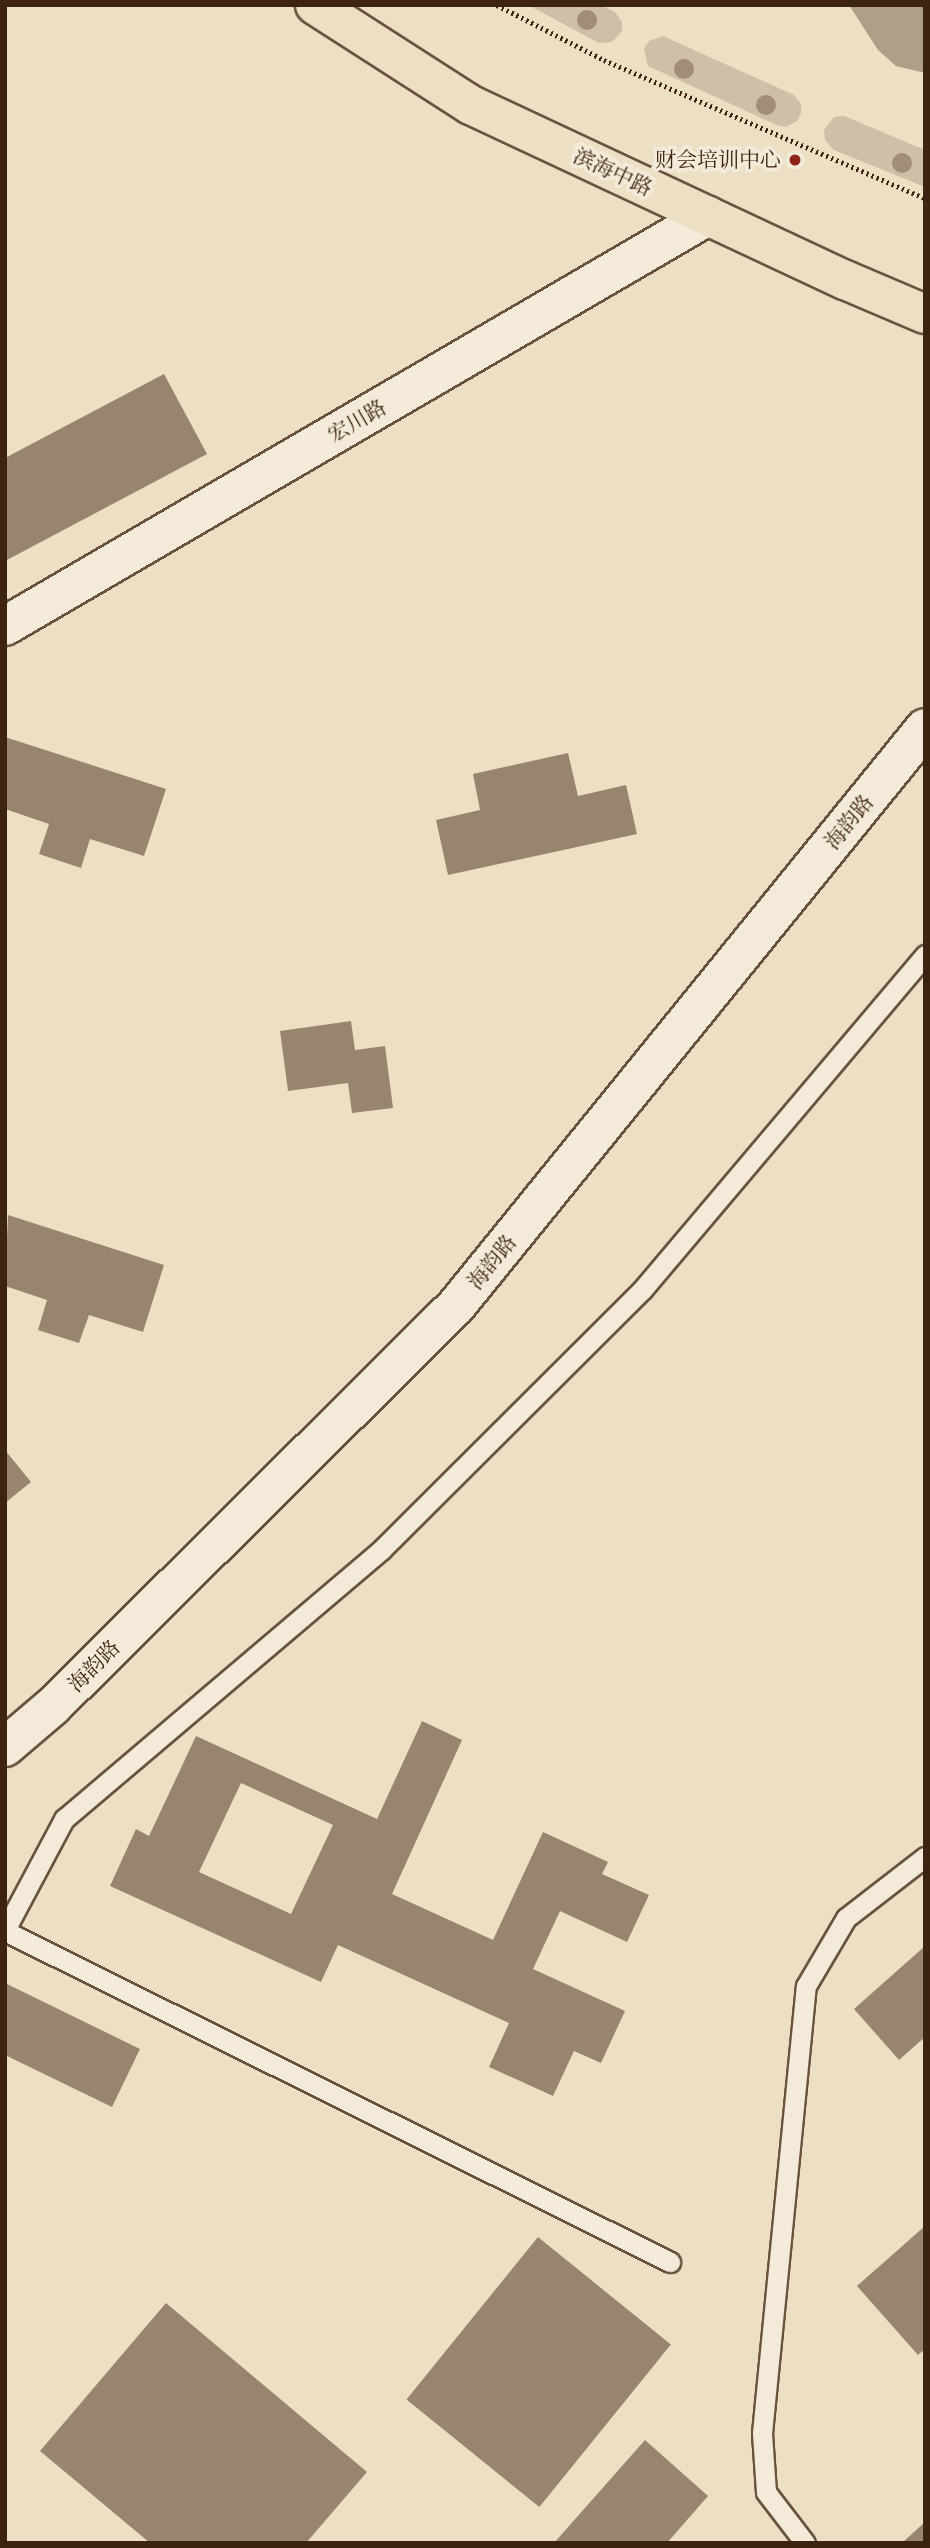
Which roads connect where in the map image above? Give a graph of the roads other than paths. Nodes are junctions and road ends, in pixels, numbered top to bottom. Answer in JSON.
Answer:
{"nodes":[{"id":1,"x":315,"y":5,"type":"edge"},
{"id":2,"x":708,"y":216,"type":"junction"},
{"id":3,"x":925,"y":314,"type":"edge"},
{"id":4,"x":5,"y":626,"type":"edge"},
{"id":5,"x":925,"y":728,"type":"edge"},
{"id":6,"x":925,"y":955,"type":"edge"},
{"id":7,"x":5,"y":1747,"type":"edge"},
{"id":8,"x":925,"y":1857,"type":"edge"},
{"id":9,"x":5,"y":1931,"type":"edge"},
{"id":10,"x":670,"y":2262,"type":"dead end"},
{"id":11,"x":805,"y":2543,"type":"edge"}],
"edges":[{"from":1,"to":2,"type":"main road","name":"滨海中路"},
{"from":2,"to":3,"type":"main road","name":"滨海中路"},
{"from":2,"to":4,"type":"street","name":"宏川路"},
{"from":5,"to":7,"type":"street","name":"海韵路"},
{"from":6,"to":9,"type":"lane"},
{"from":8,"to":11,"type":"lane"},
{"from":9,"to":10,"type":"lane"}]}
